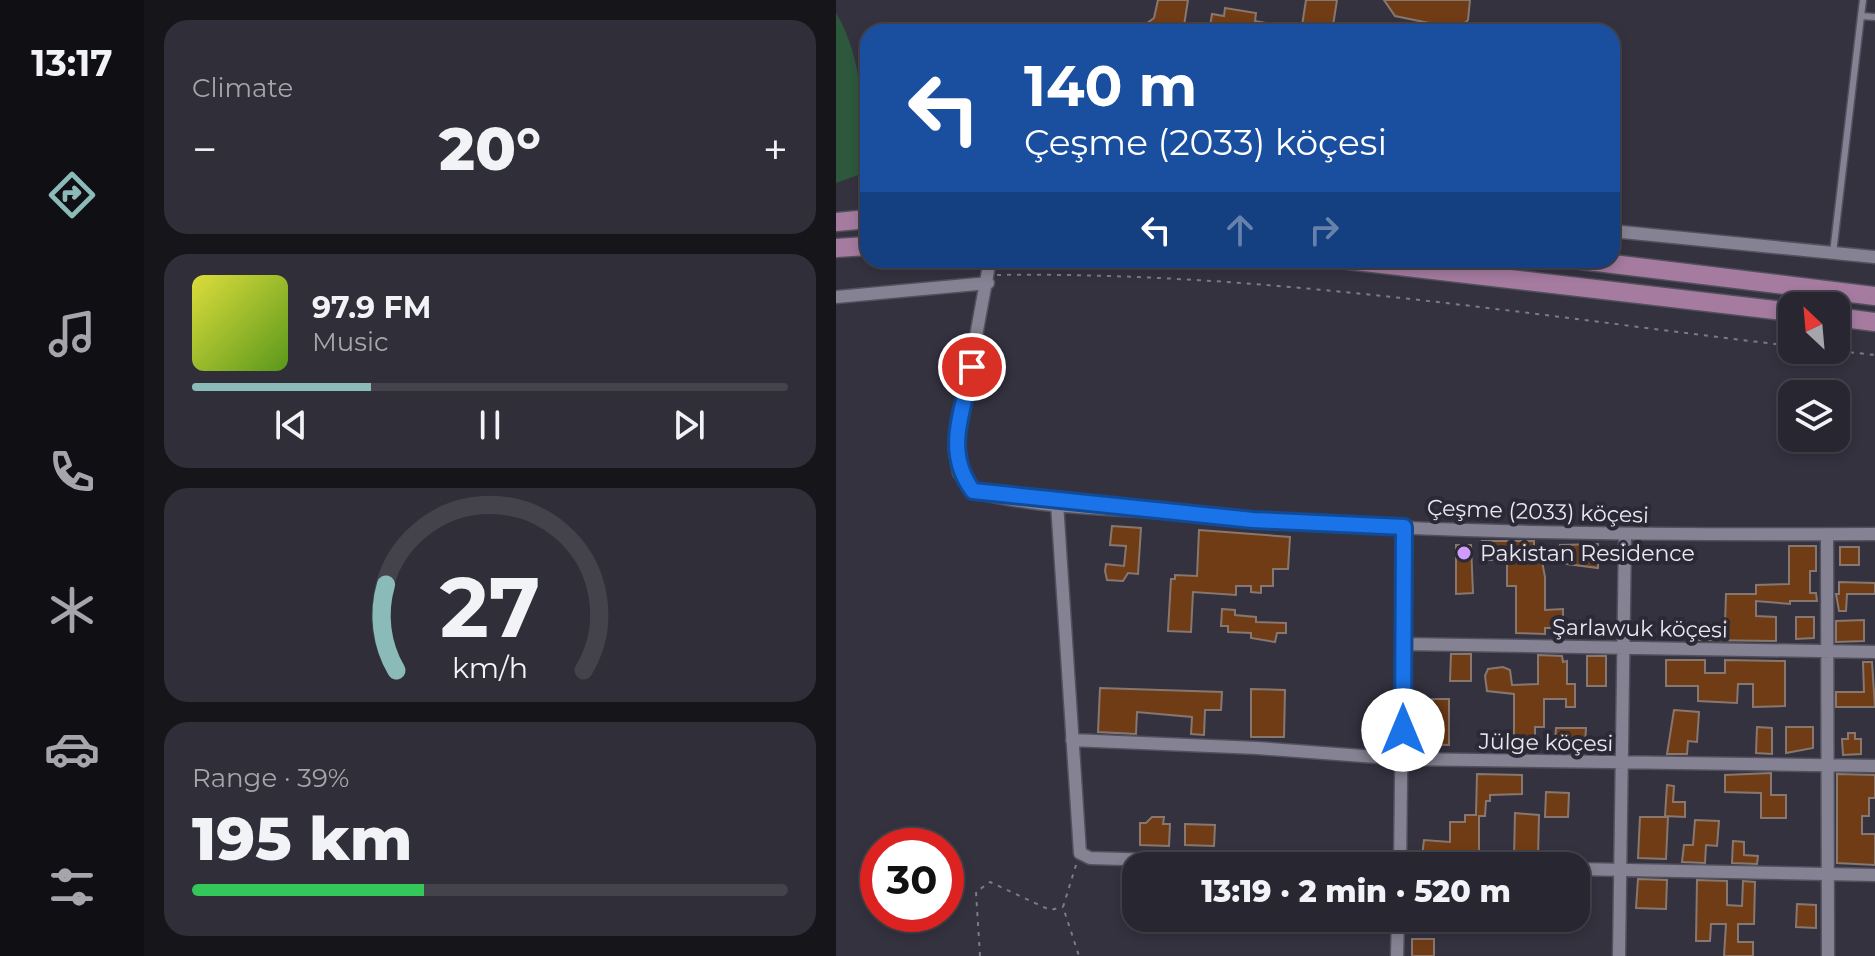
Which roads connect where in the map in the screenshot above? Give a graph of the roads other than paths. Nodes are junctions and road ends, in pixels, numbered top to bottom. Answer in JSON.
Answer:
{"nodes":[{"id":1,"x":1863,"y":0,"type":"edge"},
{"id":2,"x":1861,"y":16,"type":"junction"},
{"id":3,"x":1875,"y":17,"type":"edge"},
{"id":4,"x":860,"y":220,"type":"edge"},
{"id":5,"x":836,"y":222,"type":"edge"},
{"id":6,"x":1620,"y":232,"type":"edge"},
{"id":7,"x":860,"y":246,"type":"edge"},
{"id":8,"x":836,"y":248,"type":"edge"},
{"id":9,"x":1833,"y":253,"type":"junction"},
{"id":10,"x":1875,"y":257,"type":"edge"},
{"id":11,"x":1620,"y":265,"type":"edge"},
{"id":12,"x":990,"y":268,"type":"edge"},
{"id":13,"x":1415,"y":268,"type":"edge"},
{"id":14,"x":989,"y":279,"type":"junction"},
{"id":15,"x":1875,"y":296,"type":"edge"},
{"id":16,"x":836,"y":297,"type":"edge"},
{"id":17,"x":1778,"y":310,"type":"edge"},
{"id":18,"x":1850,"y":319,"type":"edge"},
{"id":19,"x":1875,"y":322,"type":"edge"},
{"id":20,"x":1057,"y":503,"type":"junction"},
{"id":21,"x":1404,"y":527,"type":"junction"},
{"id":22,"x":1827,"y":534,"type":"junction"},
{"id":23,"x":1875,"y":534,"type":"edge"},
{"id":24,"x":1625,"y":535,"type":"junction"},
{"id":25,"x":1403,"y":644,"type":"junction"},
{"id":26,"x":1623,"y":647,"type":"junction"},
{"id":27,"x":1827,"y":652,"type":"junction"},
{"id":28,"x":1875,"y":652,"type":"edge"},
{"id":29,"x":1072,"y":740,"type":"junction"},
{"id":30,"x":1403,"y":759,"type":"junction"},
{"id":31,"x":1621,"y":764,"type":"junction"},
{"id":32,"x":1826,"y":766,"type":"junction"},
{"id":33,"x":1875,"y":766,"type":"edge"},
{"id":34,"x":1400,"y":852,"type":"edge"},
{"id":35,"x":1122,"y":859,"type":"edge"},
{"id":36,"x":1590,"y":869,"type":"edge"},
{"id":37,"x":1620,"y":869,"type":"junction"},
{"id":38,"x":1827,"y":874,"type":"junction"},
{"id":39,"x":1875,"y":875,"type":"edge"},
{"id":40,"x":1398,"y":932,"type":"edge"},
{"id":41,"x":1397,"y":956,"type":"edge"},
{"id":42,"x":1619,"y":956,"type":"edge"},
{"id":43,"x":1828,"y":956,"type":"edge"}],
"edges":[{"from":1,"to":2,"type":"lane"},
{"from":2,"to":3,"type":"lane"},
{"from":2,"to":9,"type":"lane"},
{"from":4,"to":5,"type":"main road"},
{"from":6,"to":9,"type":"street"},
{"from":7,"to":8,"type":"main road"},
{"from":9,"to":10,"type":"street"},
{"from":11,"to":15,"type":"main road"},
{"from":12,"to":14,"type":"street","name":"Çeşme (2033) köçesi"},
{"from":13,"to":17,"type":"main road"},
{"from":14,"to":16,"type":"street"},
{"from":14,"to":20,"type":"street","name":"Çeşme (2033) köçesi"},
{"from":18,"to":19,"type":"main road"},
{"from":20,"to":21,"type":"street","name":"Çeşme (2033) köçesi"},
{"from":20,"to":29,"type":"street"},
{"from":21,"to":24,"type":"street","name":"Çeşme (2033) köçesi"},
{"from":21,"to":25,"type":"street"},
{"from":22,"to":23,"type":"street","name":"Çeşme (2033) köçesi"},
{"from":22,"to":24,"type":"street","name":"Çeşme (2033) köçesi"},
{"from":22,"to":27,"type":"street"},
{"from":24,"to":26,"type":"street"},
{"from":25,"to":26,"type":"street","name":"Şarlawuk köçesi"},
{"from":25,"to":30,"type":"street"},
{"from":26,"to":27,"type":"street","name":"Şarlawuk köçesi"},
{"from":26,"to":31,"type":"street"},
{"from":27,"to":28,"type":"street","name":"Şarlawuk köçesi"},
{"from":27,"to":32,"type":"street"},
{"from":29,"to":30,"type":"street","name":"Jülge köçesi"},
{"from":29,"to":35,"type":"street"},
{"from":30,"to":31,"type":"street","name":"Jülge köçesi"},
{"from":30,"to":34,"type":"street"},
{"from":31,"to":32,"type":"street","name":"Jülge köçesi"},
{"from":31,"to":37,"type":"street"},
{"from":32,"to":33,"type":"street","name":"Jülge köçesi"},
{"from":32,"to":38,"type":"street"},
{"from":36,"to":37,"type":"street"},
{"from":37,"to":38,"type":"street"},
{"from":37,"to":42,"type":"street"},
{"from":38,"to":39,"type":"street"},
{"from":38,"to":43,"type":"street"},
{"from":40,"to":41,"type":"street"}]}
